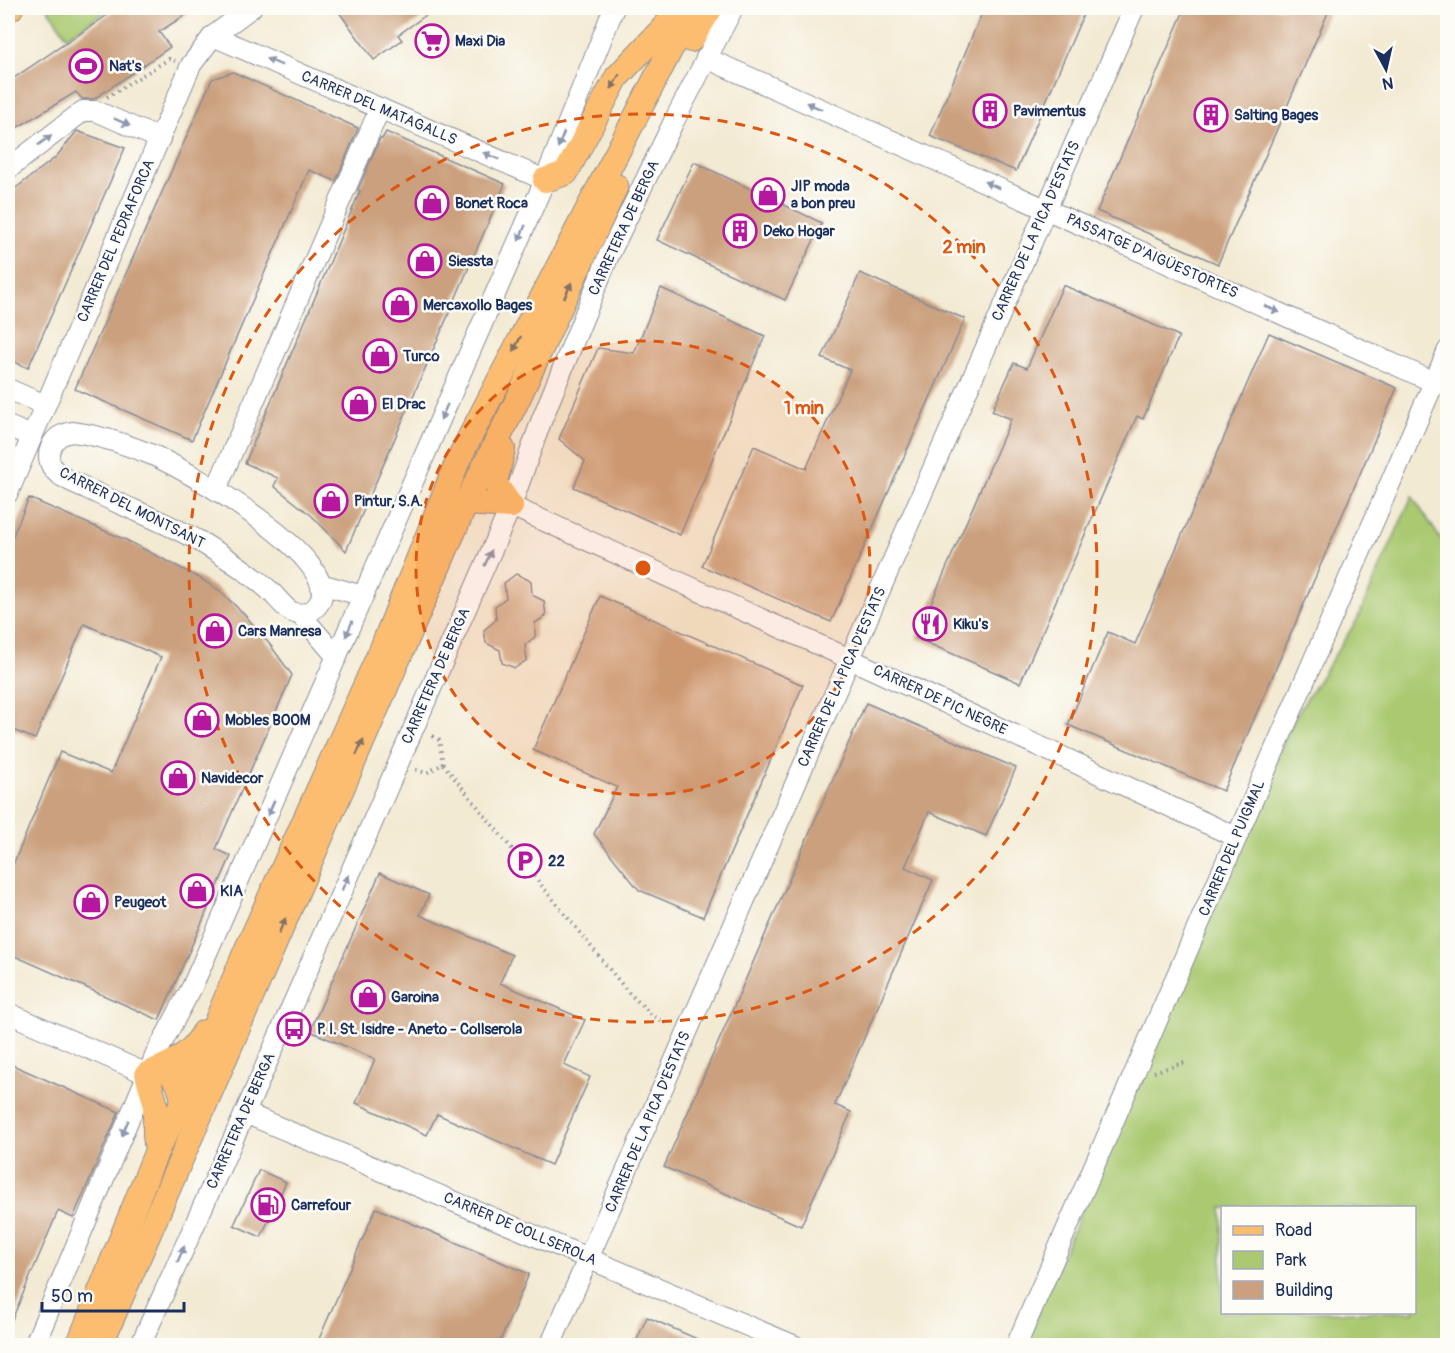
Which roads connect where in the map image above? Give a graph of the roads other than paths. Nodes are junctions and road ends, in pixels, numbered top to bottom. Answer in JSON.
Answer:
{"nodes":[{"id":1,"x":251,"y":8,"type":"edge"},
{"id":2,"x":614,"y":8,"type":"edge"},
{"id":3,"x":692,"y":8,"type":"edge"},
{"id":4,"x":711,"y":8,"type":"edge"},
{"id":5,"x":733,"y":8,"type":"edge"},
{"id":6,"x":1134,"y":8,"type":"edge"},
{"id":7,"x":672,"y":15,"type":"edge"},
{"id":8,"x":213,"y":36,"type":"junction"},
{"id":9,"x":706,"y":58,"type":"junction"},
{"id":10,"x":380,"y":108,"type":"junction"},
{"id":11,"x":160,"y":140,"type":"junction"},
{"id":12,"x":8,"y":169,"type":"edge"},
{"id":13,"x":545,"y":180,"type":"junction"},
{"id":14,"x":1046,"y":209,"type":"junction"},
{"id":15,"x":563,"y":255,"type":"junction"},
{"id":16,"x":1448,"y":350,"type":"edge"},
{"id":17,"x":1434,"y":381,"type":"junction"},
{"id":18,"x":8,"y":389,"type":"edge"},
{"id":19,"x":517,"y":401,"type":"junction"},
{"id":20,"x":43,"y":409,"type":"junction"},
{"id":21,"x":8,"y":426,"type":"edge"},
{"id":22,"x":63,"y":434,"type":"junction"},
{"id":23,"x":31,"y":436,"type":"junction"},
{"id":24,"x":20,"y":463,"type":"junction"},
{"id":25,"x":51,"y":464,"type":"junction"},
{"id":26,"x":216,"y":490,"type":"junction"},
{"id":27,"x":8,"y":493,"type":"edge"},
{"id":28,"x":466,"y":503,"type":"junction"},
{"id":29,"x":511,"y":507,"type":"junction"},
{"id":30,"x":321,"y":584,"type":"junction"},
{"id":31,"x":363,"y":596,"type":"junction"},
{"id":32,"x":300,"y":614,"type":"junction"},
{"id":33,"x":382,"y":648,"type":"junction"},
{"id":34,"x":337,"y":657,"type":"junction"},
{"id":35,"x":850,"y":659,"type":"junction"},
{"id":36,"x":1236,"y":837,"type":"junction"},
{"id":37,"x":262,"y":970,"type":"junction"},
{"id":38,"x":226,"y":996,"type":"junction"},
{"id":39,"x":8,"y":1013,"type":"edge"},
{"id":40,"x":156,"y":1070,"type":"junction"},
{"id":41,"x":184,"y":1099,"type":"junction"},
{"id":42,"x":155,"y":1102,"type":"junction"},
{"id":43,"x":245,"y":1113,"type":"junction"},
{"id":44,"x":158,"y":1150,"type":"junction"},
{"id":45,"x":590,"y":1258,"type":"junction"},
{"id":46,"x":101,"y":1341,"type":"edge"},
{"id":47,"x":34,"y":1346,"type":"edge"},
{"id":48,"x":78,"y":1346,"type":"edge"},
{"id":49,"x":140,"y":1346,"type":"edge"},
{"id":50,"x":550,"y":1346,"type":"edge"},
{"id":51,"x":795,"y":1346,"type":"edge"},
{"id":52,"x":1016,"y":1346,"type":"edge"}],
"edges":[{"from":1,"to":8,"type":"street","name":"CARRER DEL PEDRAFORCA"},
{"from":2,"to":13,"type":"street","one_way":true},
{"from":3,"to":15,"type":"main road"},
{"from":19,"to":4,"type":"main road","one_way":true},
{"from":5,"to":9,"type":"street","name":"CARRETERA DE BERGA"},
{"from":6,"to":14,"type":"street","name":"CARRER DE LA PICA D'ESTATS"},
{"from":7,"to":13,"type":"main road","one_way":true},
{"from":7,"to":15,"type":"main road"},
{"from":10,"to":8,"type":"street","name":"CARRER DEL MATAGALLS","one_way":true},
{"from":8,"to":11,"type":"street","name":"CARRER DEL PEDRAFORCA"},
{"from":14,"to":9,"type":"street","name":"PASSATGE D'AIGÜESTORTES","one_way":true},
{"from":9,"to":29,"type":"street","name":"CARRETERA DE BERGA"},
{"from":13,"to":10,"type":"street","name":"CARRER DEL MATAGALLS","one_way":true},
{"from":10,"to":26,"type":"street"},
{"from":12,"to":11,"type":"street","one_way":true},
{"from":11,"to":20,"type":"street","name":"CARRER DEL PEDRAFORCA"},
{"from":13,"to":31,"type":"street","one_way":true},
{"from":14,"to":17,"type":"street","name":"PASSATGE D'AIGÜESTORTES","one_way":true},
{"from":14,"to":35,"type":"street","name":"CARRER DE LA PICA D'ESTATS"},
{"from":15,"to":33,"type":"main road","one_way":true},
{"from":16,"to":17,"type":"street","name":"CARRER DEL PUIGMAL"},
{"from":17,"to":36,"type":"street","name":"CARRER DEL PUIGMAL"},
{"from":18,"to":20,"type":"street"},
{"from":19,"to":28,"type":"main road"},
{"from":19,"to":29,"type":"main road"},
{"from":20,"to":22,"type":"street"},
{"from":20,"to":23,"type":"street","name":"CARRER DEL PEDRAFORCA"},
{"from":21,"to":23,"type":"street"},
{"from":22,"to":25,"type":"street","name":"CARRER DEL MONTSANT"},
{"from":22,"to":26,"type":"street"},
{"from":23,"to":24,"type":"street","name":"CARRER DEL PEDRAFORCA"},
{"from":24,"to":25,"type":"street","name":"CARRER DEL MONTSANT"},
{"from":24,"to":27,"type":"street","name":"CARRER DEL PEDRAFORCA"},
{"from":25,"to":32,"type":"street","name":"CARRER DEL MONTSANT"},
{"from":26,"to":30,"type":"street"},
{"from":28,"to":29,"type":"main road"},
{"from":28,"to":33,"type":"main road"},
{"from":37,"to":28,"type":"main road","one_way":true},
{"from":29,"to":35,"type":"street","name":"CARRER DE PIC NEGRE"},
{"from":43,"to":29,"type":"street","name":"CARRETERA DE BERGA","one_way":true},
{"from":30,"to":31,"type":"street"},
{"from":30,"to":32,"type":"street"},
{"from":31,"to":34,"type":"street","one_way":true},
{"from":32,"to":34,"type":"street","name":"CARRER DEL MONTSANT"},
{"from":33,"to":38,"type":"main road"},
{"from":34,"to":40,"type":"street","one_way":true},
{"from":35,"to":36,"type":"street","name":"CARRER DE PIC NEGRE"},
{"from":35,"to":45,"type":"street","name":"CARRER DE LA PICA D'ESTATS"},
{"from":36,"to":52,"type":"street","name":"CARRER DEL PUIGMAL"},
{"from":37,"to":41,"type":"main road"},
{"from":37,"to":46,"type":"main road"},
{"from":38,"to":40,"type":"main road"},
{"from":38,"to":41,"type":"main road"},
{"from":39,"to":40,"type":"street"},
{"from":40,"to":41,"type":"main road"},
{"from":40,"to":42,"type":"main road"},
{"from":40,"to":47,"type":"street","one_way":true},
{"from":41,"to":42,"type":"main road"},
{"from":41,"to":44,"type":"main road"},
{"from":41,"to":46,"type":"main road"},
{"from":42,"to":44,"type":"main road"},
{"from":43,"to":45,"type":"street","name":"CARRER DE COLLSEROLA"},
{"from":49,"to":43,"type":"street","name":"CARRETERA DE BERGA","one_way":true},
{"from":44,"to":48,"type":"main road"},
{"from":45,"to":50,"type":"street","name":"CARRER DE LA PICA D'ESTATS"},
{"from":45,"to":51,"type":"street","name":"CARRER DE COLLSEROLA"}]}
